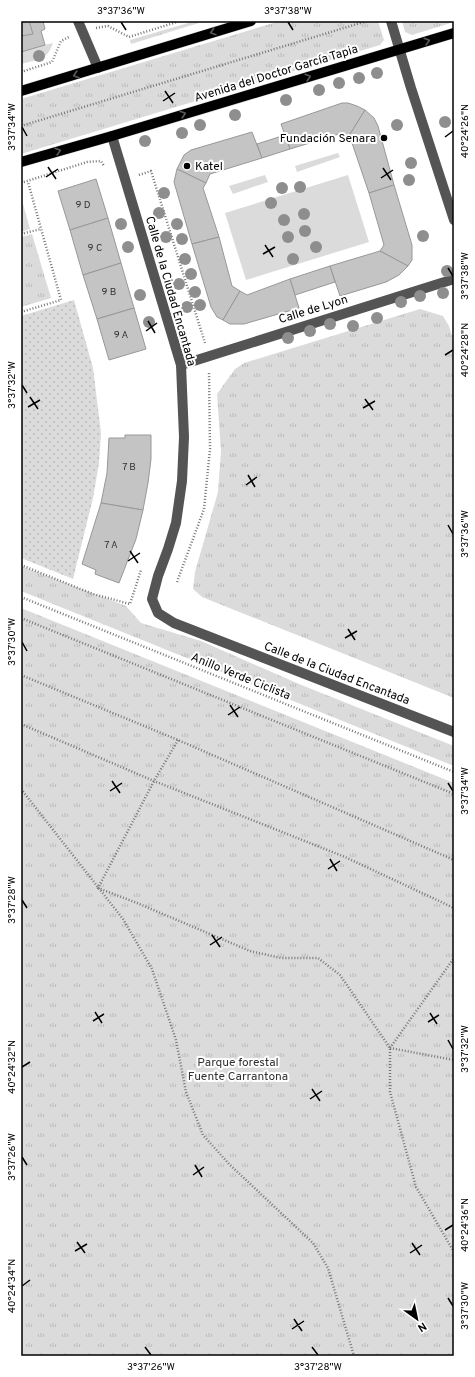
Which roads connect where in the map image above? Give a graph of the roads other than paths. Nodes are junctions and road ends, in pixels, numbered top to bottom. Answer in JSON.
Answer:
{"nodes":[{"id":1,"x":78,"y":21,"type":"edge"},
{"id":2,"x":251,"y":21,"type":"edge"},
{"id":3,"x":391,"y":21,"type":"edge"},
{"id":4,"x":454,"y":33,"type":"edge"},
{"id":5,"x":399,"y":50,"type":"junction"},
{"id":6,"x":98,"y":68,"type":"junction"},
{"id":7,"x":21,"y":91,"type":"edge"},
{"id":8,"x":112,"y":136,"type":"junction"},
{"id":9,"x":21,"y":162,"type":"edge"},
{"id":10,"x":454,"y":220,"type":"edge"},
{"id":11,"x":454,"y":279,"type":"edge"},
{"id":12,"x":181,"y":365,"type":"junction"},
{"id":13,"x":454,"y":732,"type":"edge"}],
"edges":[{"from":1,"to":6,"type":"street"},
{"from":2,"to":6,"type":"main road","one_way":true},
{"from":3,"to":5,"type":"street"},
{"from":5,"to":4,"type":"main road","name":"Avenida del Doctor García Tapia","one_way":true},
{"from":8,"to":5,"type":"main road","name":"Avenida del Doctor García Tapia","one_way":true},
{"from":5,"to":10,"type":"street"},
{"from":6,"to":7,"type":"main road","one_way":true},
{"from":9,"to":8,"type":"main road","name":"Avenida del Doctor García Tapia","one_way":true},
{"from":8,"to":12,"type":"street","name":"Calle de la Ciudad Encantada"},
{"from":11,"to":12,"type":"street","name":"Calle de Lyon"},
{"from":12,"to":13,"type":"street","name":"Calle de la Ciudad Encantada"}]}
